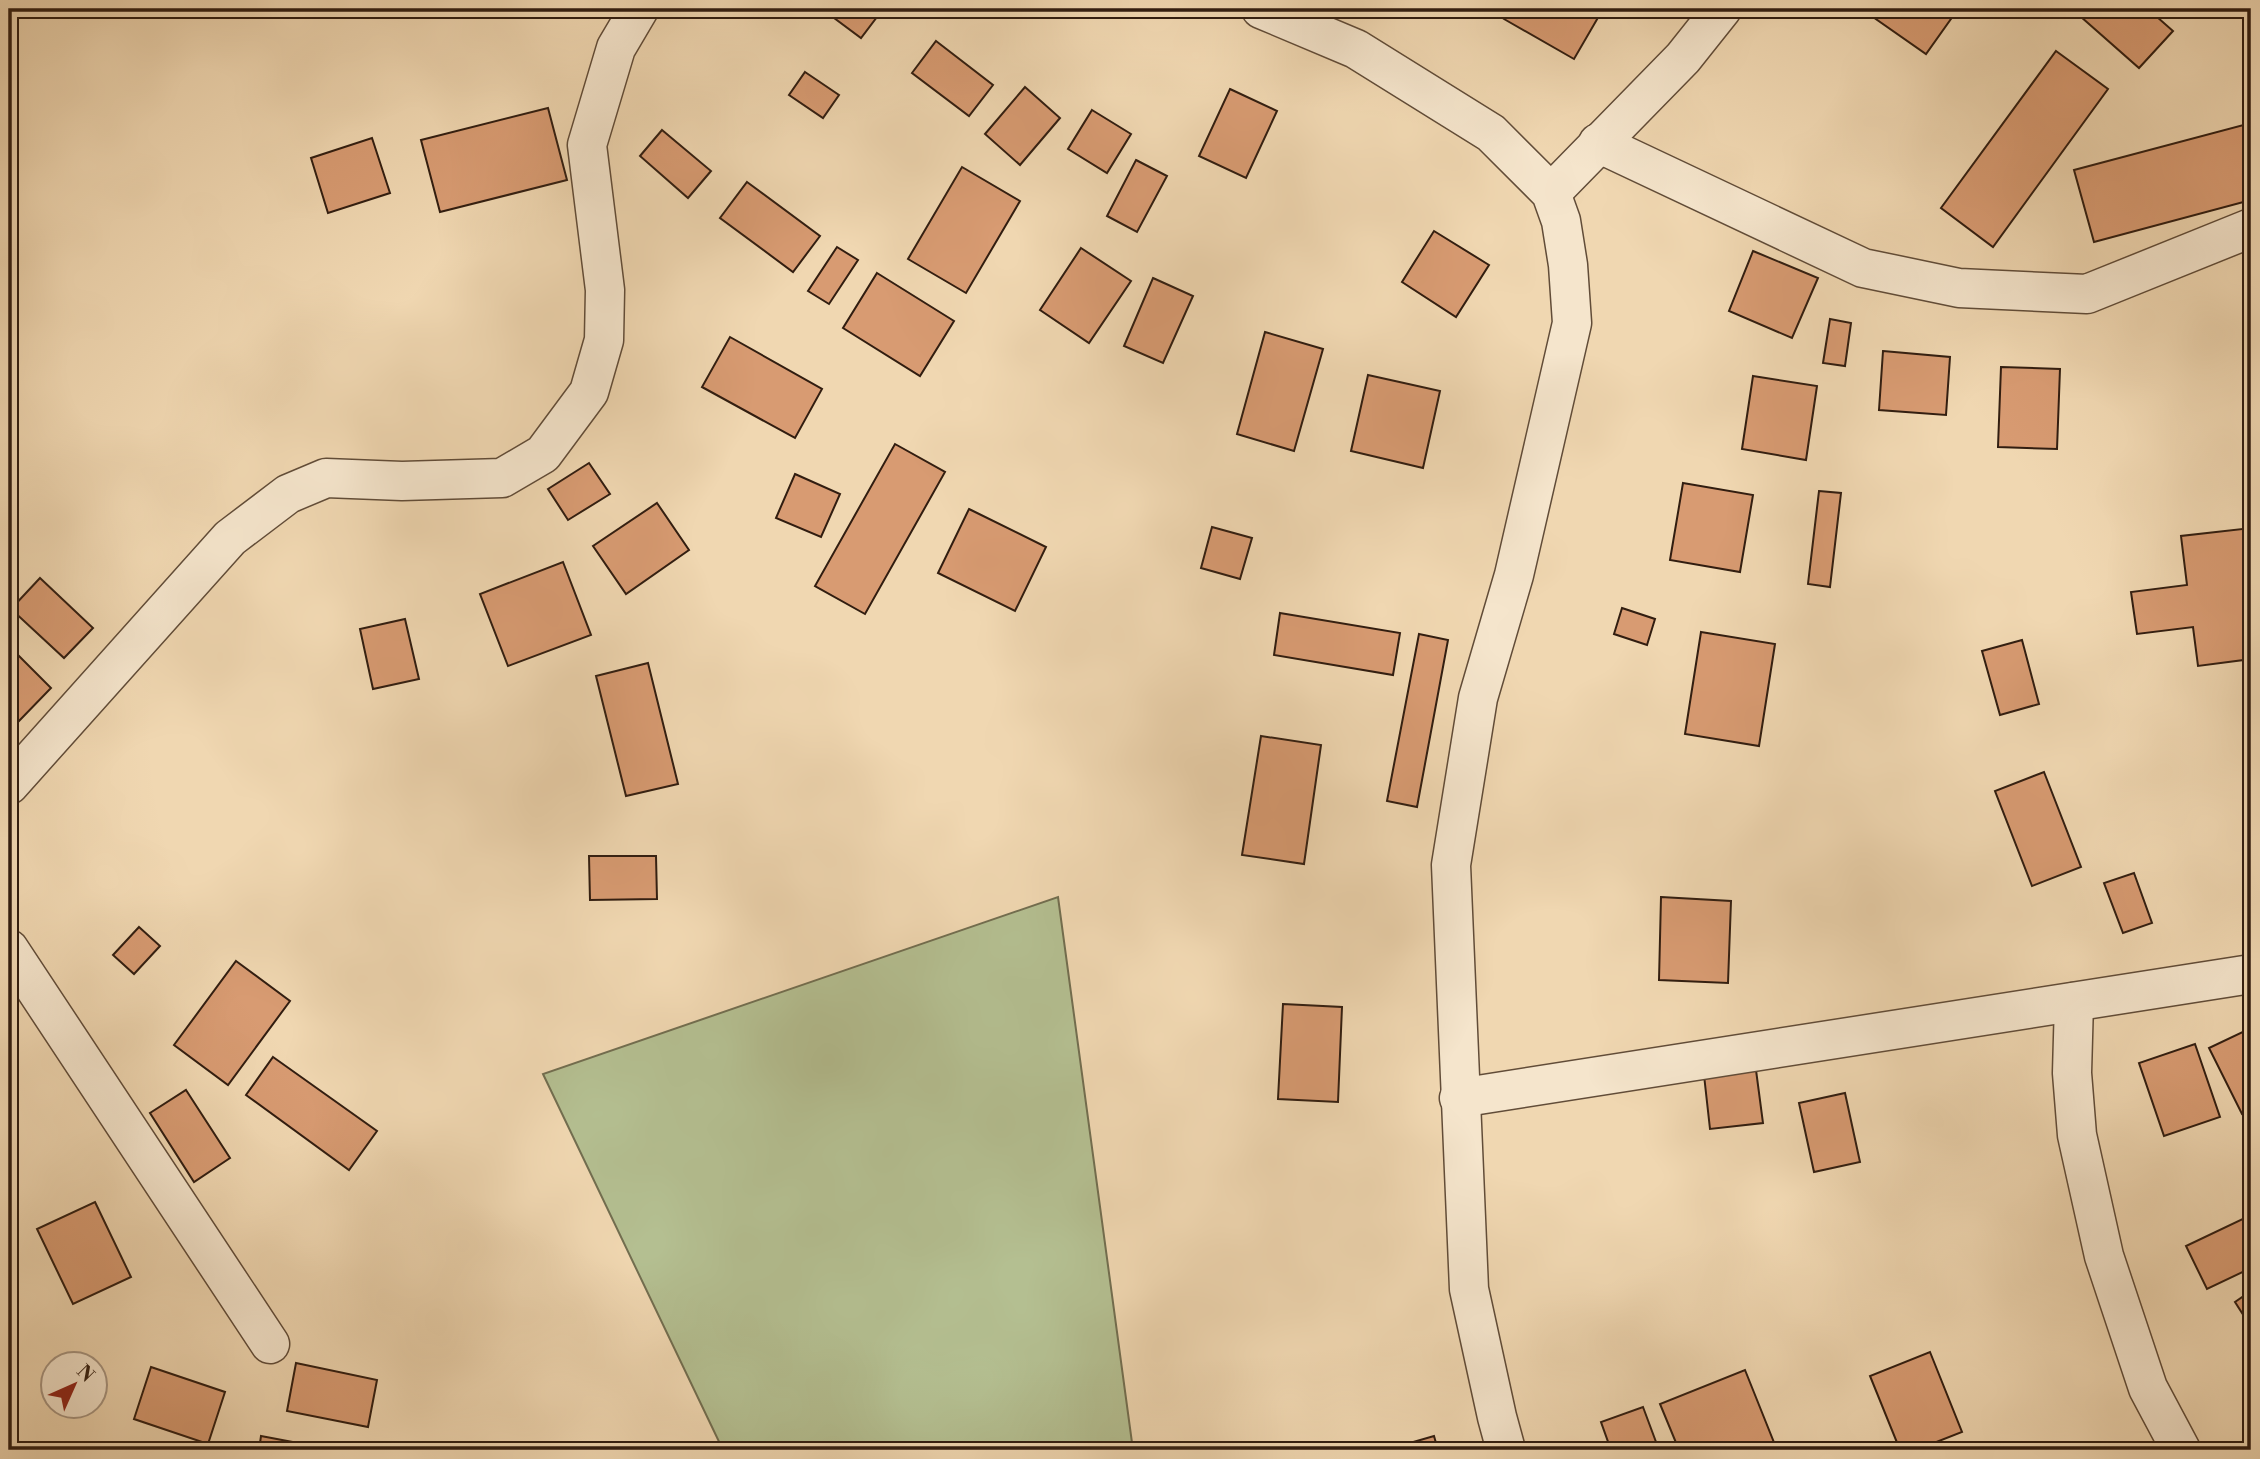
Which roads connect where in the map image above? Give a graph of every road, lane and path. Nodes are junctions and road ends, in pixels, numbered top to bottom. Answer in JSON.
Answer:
{"nodes":[{"id":1,"x":639,"y":9,"type":"edge"},
{"id":2,"x":1261,"y":9,"type":"edge"},
{"id":3,"x":1722,"y":9,"type":"edge"},
{"id":4,"x":1598,"y":143,"type":"junction"},
{"id":5,"x":1551,"y":193,"type":"junction"},
{"id":6,"x":2251,"y":228,"type":"edge"},
{"id":7,"x":9,"y":785,"type":"edge"},
{"id":8,"x":9,"y":949,"type":"edge"},
{"id":9,"x":2251,"y":974,"type":"edge"},
{"id":10,"x":2074,"y":1002,"type":"junction"},
{"id":11,"x":1460,"y":1098,"type":"junction"},
{"id":12,"x":270,"y":1344,"type":"dead end"},
{"id":13,"x":1506,"y":1450,"type":"edge"},
{"id":14,"x":2181,"y":1450,"type":"edge"}],
"edges":[{"from":1,"to":7,"type":"street"},
{"from":2,"to":5,"type":"street"},
{"from":3,"to":4,"type":"street"},
{"from":4,"to":5,"type":"street"},
{"from":4,"to":6,"type":"street"},
{"from":5,"to":11,"type":"street"},
{"from":8,"to":12,"type":"street"},
{"from":9,"to":10,"type":"street"},
{"from":10,"to":11,"type":"street"},
{"from":10,"to":14,"type":"street"},
{"from":11,"to":13,"type":"street"}]}
